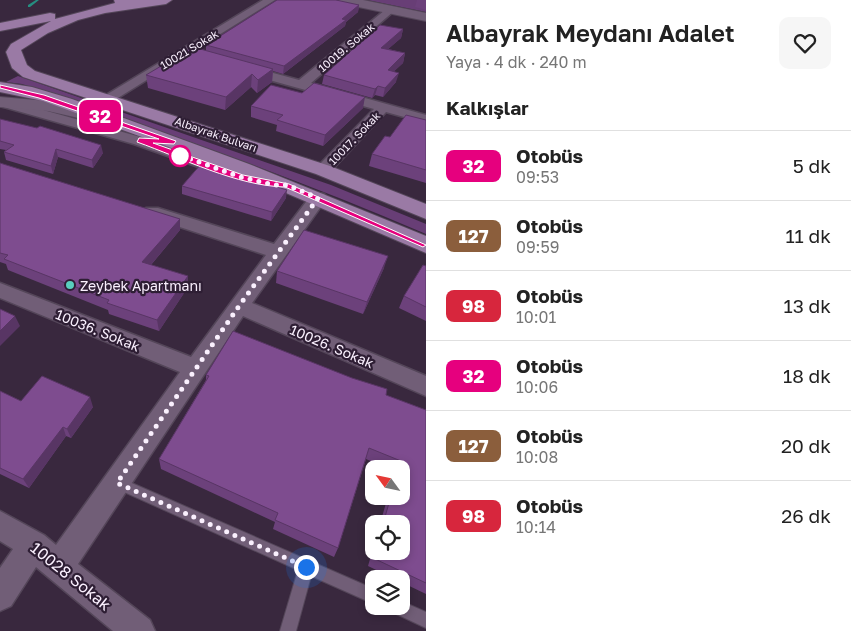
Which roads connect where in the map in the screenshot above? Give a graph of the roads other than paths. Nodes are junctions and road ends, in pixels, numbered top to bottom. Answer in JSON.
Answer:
{"nodes":[{"id":1,"x":96,"y":0,"type":"edge"},
{"id":2,"x":117,"y":0,"type":"edge"},
{"id":3,"x":166,"y":0,"type":"edge"},
{"id":4,"x":270,"y":0,"type":"edge"},
{"id":5,"x":344,"y":0,"type":"edge"},
{"id":6,"x":137,"y":4,"type":"junction"},
{"id":7,"x":390,"y":9,"type":"junction"},
{"id":8,"x":426,"y":17,"type":"edge"},
{"id":9,"x":58,"y":19,"type":"junction"},
{"id":10,"x":0,"y":21,"type":"edge"},
{"id":11,"x":0,"y":27,"type":"edge"},
{"id":12,"x":0,"y":31,"type":"edge"},
{"id":13,"x":184,"y":52,"type":"junction"},
{"id":14,"x":10,"y":55,"type":"edge"},
{"id":15,"x":202,"y":57,"type":"edge"},
{"id":16,"x":229,"y":64,"type":"edge"},
{"id":17,"x":302,"y":84,"type":"junction"},
{"id":18,"x":0,"y":86,"type":"edge"},
{"id":19,"x":69,"y":87,"type":"junction"},
{"id":20,"x":108,"y":98,"type":"junction"},
{"id":21,"x":0,"y":102,"type":"edge"},
{"id":22,"x":384,"y":107,"type":"junction"},
{"id":23,"x":426,"y":118,"type":"edge"},
{"id":24,"x":111,"y":120,"type":"junction"},
{"id":25,"x":139,"y":140,"type":"junction"},
{"id":26,"x":174,"y":142,"type":"junction"},
{"id":27,"x":323,"y":170,"type":"junction"},
{"id":28,"x":287,"y":185,"type":"junction"},
{"id":29,"x":318,"y":198,"type":"junction"},
{"id":30,"x":139,"y":208,"type":"edge"},
{"id":31,"x":426,"y":212,"type":"edge"},
{"id":32,"x":426,"y":245,"type":"edge"},
{"id":33,"x":279,"y":252,"type":"junction"},
{"id":34,"x":0,"y":290,"type":"edge"},
{"id":35,"x":239,"y":306,"type":"junction"},
{"id":36,"x":196,"y":369,"type":"junction"},
{"id":37,"x":426,"y":386,"type":"edge"},
{"id":38,"x":117,"y":483,"type":"junction"},
{"id":39,"x":0,"y":525,"type":"edge"},
{"id":40,"x":34,"y":545,"type":"junction"},
{"id":41,"x":58,"y":567,"type":"junction"},
{"id":42,"x":306,"y":567,"type":"junction"},
{"id":43,"x":365,"y":593,"type":"edge"},
{"id":44,"x":0,"y":595,"type":"edge"},
{"id":45,"x":410,"y":613,"type":"edge"},
{"id":46,"x":426,"y":620,"type":"edge"},
{"id":47,"x":139,"y":631,"type":"edge"},
{"id":48,"x":288,"y":631,"type":"edge"}],
"edges":[{"from":1,"to":9,"type":"main road"},
{"from":2,"to":6,"type":"main road"},
{"from":3,"to":6,"type":"main road"},
{"from":4,"to":13,"type":"street","name":"10021 Sokak"},
{"from":5,"to":7,"type":"street"},
{"from":6,"to":9,"type":"main road"},
{"from":7,"to":8,"type":"street"},
{"from":7,"to":17,"type":"street","name":"10019. Sokak"},
{"from":9,"to":10,"type":"main road"},
{"from":9,"to":11,"type":"main road"},
{"from":9,"to":14,"type":"main road"},
{"from":9,"to":19,"type":"main road"},
{"from":12,"to":14,"type":"main road","name":"Albayrak Bulvarı"},
{"from":13,"to":15,"type":"street"},
{"from":13,"to":20,"type":"street","name":"10021 Sokak"},
{"from":14,"to":19,"type":"main road","name":"Albayrak Bulvarı"},
{"from":16,"to":17,"type":"street"},
{"from":17,"to":22,"type":"street"},
{"from":18,"to":24,"type":"main road","name":"Albayrak Bulvarı"},
{"from":19,"to":20,"type":"main road","name":"Albayrak Bulvarı"},
{"from":20,"to":27,"type":"main road","name":"Albayrak Bulvarı"},
{"from":21,"to":24,"type":"street"},
{"from":21,"to":25,"type":"street","name":"Albayrak Bulvarı"},
{"from":22,"to":23,"type":"street"},
{"from":22,"to":27,"type":"street","name":"10017. Sokak"},
{"from":24,"to":26,"type":"main road","name":"Albayrak Bulvarı"},
{"from":25,"to":26,"type":"street","name":"Albayrak Bulvarı"},
{"from":25,"to":28,"type":"street","name":"Albayrak Bulvarı"},
{"from":26,"to":28,"type":"main road","name":"Albayrak Bulvarı"},
{"from":27,"to":31,"type":"main road","name":"Albayrak Bulvarı"},
{"from":28,"to":29,"type":"main road","name":"Albayrak Bulvarı"},
{"from":29,"to":32,"type":"main road","name":"Albayrak Bulvarı"},
{"from":29,"to":33,"type":"street"},
{"from":30,"to":33,"type":"street"},
{"from":33,"to":35,"type":"street"},
{"from":34,"to":36,"type":"street","name":"10036. Sokak"},
{"from":35,"to":36,"type":"street"},
{"from":35,"to":37,"type":"street","name":"10026. Sokak"},
{"from":36,"to":38,"type":"street"},
{"from":38,"to":41,"type":"street"},
{"from":38,"to":42,"type":"lane"},
{"from":39,"to":40,"type":"street","name":"10028 Sokak"},
{"from":40,"to":41,"type":"street","name":"10028 Sokak"},
{"from":40,"to":44,"type":"street"},
{"from":41,"to":47,"type":"street","name":"10028 Sokak"},
{"from":42,"to":43,"type":"lane"},
{"from":42,"to":48,"type":"lane"},
{"from":45,"to":46,"type":"lane"}]}
